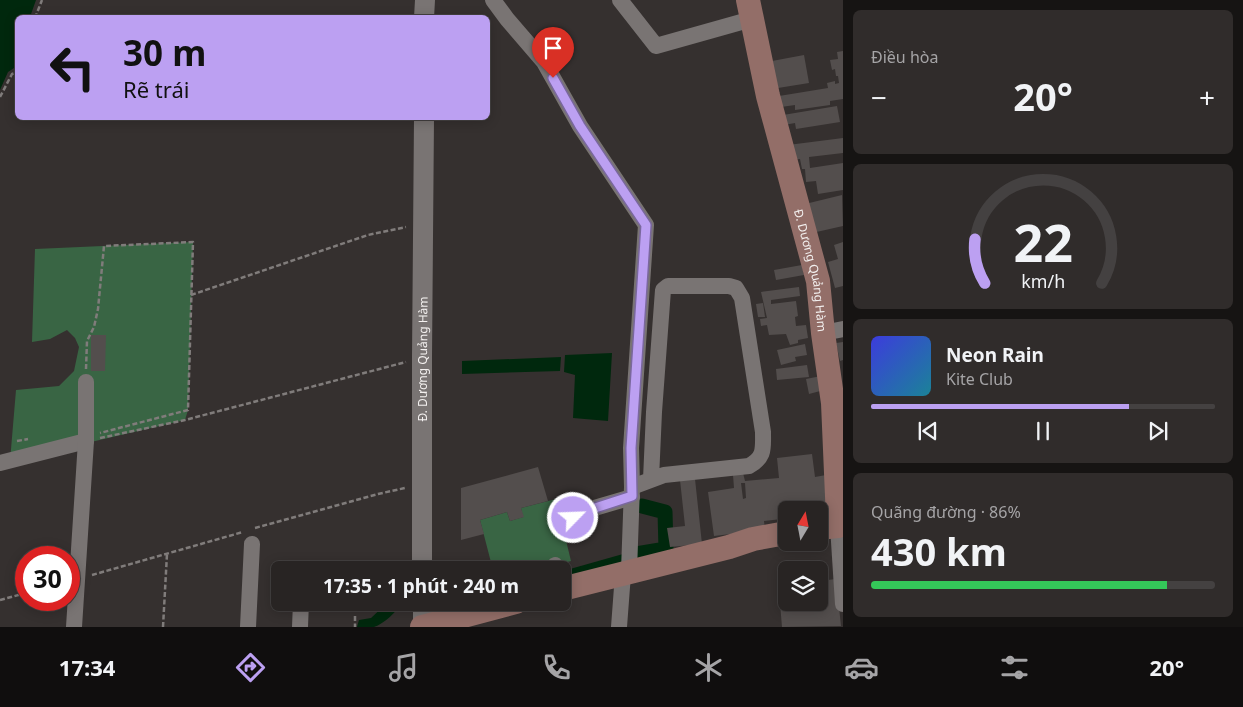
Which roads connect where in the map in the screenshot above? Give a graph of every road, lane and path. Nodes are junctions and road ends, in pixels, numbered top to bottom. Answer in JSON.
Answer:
{"nodes":[{"id":1,"x":42,"y":0,"type":"edge"},
{"id":2,"x":424,"y":0,"type":"edge"},
{"id":3,"x":493,"y":0,"type":"edge"},
{"id":4,"x":620,"y":0,"type":"edge"},
{"id":5,"x":750,"y":9,"type":"edge"},
{"id":6,"x":36,"y":15,"type":"edge"},
{"id":7,"x":424,"y":15,"type":"edge"},
{"id":8,"x":15,"y":73,"type":"edge"},
{"id":9,"x":0,"y":97,"type":"edge"},
{"id":10,"x":424,"y":120,"type":"edge"},
{"id":11,"x":423,"y":223,"type":"junction"},
{"id":12,"x":191,"y":295,"type":"junction"},
{"id":13,"x":833,"y":331,"type":"edge"},
{"id":14,"x":422,"y":358,"type":"junction"},
{"id":15,"x":86,"y":382,"type":"joint"},
{"id":16,"x":838,"y":403,"type":"edge"},
{"id":17,"x":86,"y":439,"type":"junction"},
{"id":18,"x":0,"y":463,"type":"edge"},
{"id":19,"x":652,"y":479,"type":"junction"},
{"id":20,"x":632,"y":492,"type":"junction"},
{"id":21,"x":573,"y":518,"type":"dead end"},
{"id":22,"x":835,"y":523,"type":"edge"},
{"id":23,"x":778,"y":534,"type":"edge"},
{"id":24,"x":252,"y":544,"type":"dead end"},
{"id":25,"x":167,"y":553,"type":"dead end"},
{"id":26,"x":422,"y":561,"type":"edge"},
{"id":27,"x":626,"y":572,"type":"junction"},
{"id":28,"x":571,"y":587,"type":"edge"},
{"id":29,"x":15,"y":596,"type":"edge"},
{"id":30,"x":0,"y":600,"type":"edge"},
{"id":31,"x":843,"y":604,"type":"edge"},
{"id":32,"x":301,"y":611,"type":"edge"},
{"id":33,"x":422,"y":611,"type":"edge"},
{"id":34,"x":482,"y":611,"type":"edge"},
{"id":35,"x":354,"y":616,"type":"dead end"},
{"id":36,"x":74,"y":627,"type":"edge"},
{"id":37,"x":163,"y":627,"type":"edge"},
{"id":38,"x":248,"y":627,"type":"edge"},
{"id":39,"x":300,"y":627,"type":"edge"},
{"id":40,"x":355,"y":627,"type":"edge"},
{"id":41,"x":422,"y":627,"type":"edge"},
{"id":42,"x":618,"y":627,"type":"edge"}],
"edges":[{"from":1,"to":6,"type":"path"},
{"from":2,"to":7,"type":"street"},
{"from":3,"to":20,"type":"street"},
{"from":4,"to":5,"type":"street"},
{"from":5,"to":13,"type":"main road","name":"Đ. Dương Quảng Hàm"},
{"from":8,"to":9,"type":"path"},
{"from":10,"to":11,"type":"street","name":"Đ. Dương Quảng Hàm"},
{"from":11,"to":12,"type":"path"},
{"from":11,"to":14,"type":"street","name":"Đ. Dương Quảng Hàm"},
{"from":12,"to":15,"type":"path"},
{"from":12,"to":17,"type":"path"},
{"from":13,"to":16,"type":"main road","name":"Đ. Dương Quảng Hàm"},
{"from":14,"to":17,"type":"path"},
{"from":14,"to":26,"type":"street","name":"Đ. Dương Quảng Hàm"},
{"from":15,"to":17,"type":"street"},
{"from":16,"to":22,"type":"main road","name":"Đ. Dương Quảng Hàm"},
{"from":17,"to":18,"type":"street"},
{"from":17,"to":36,"type":"street"},
{"from":19,"to":19,"type":"street"},
{"from":19,"to":20,"type":"street"},
{"from":20,"to":21,"type":"street"},
{"from":20,"to":27,"type":"street"},
{"from":22,"to":31,"type":"street"},
{"from":23,"to":27,"type":"main road"},
{"from":24,"to":38,"type":"street"},
{"from":25,"to":37,"type":"path"},
{"from":27,"to":28,"type":"main road"},
{"from":27,"to":42,"type":"street"},
{"from":29,"to":30,"type":"path"},
{"from":32,"to":39,"type":"street"},
{"from":33,"to":41,"type":"street"},
{"from":34,"to":41,"type":"main road"},
{"from":35,"to":40,"type":"path"}]}
